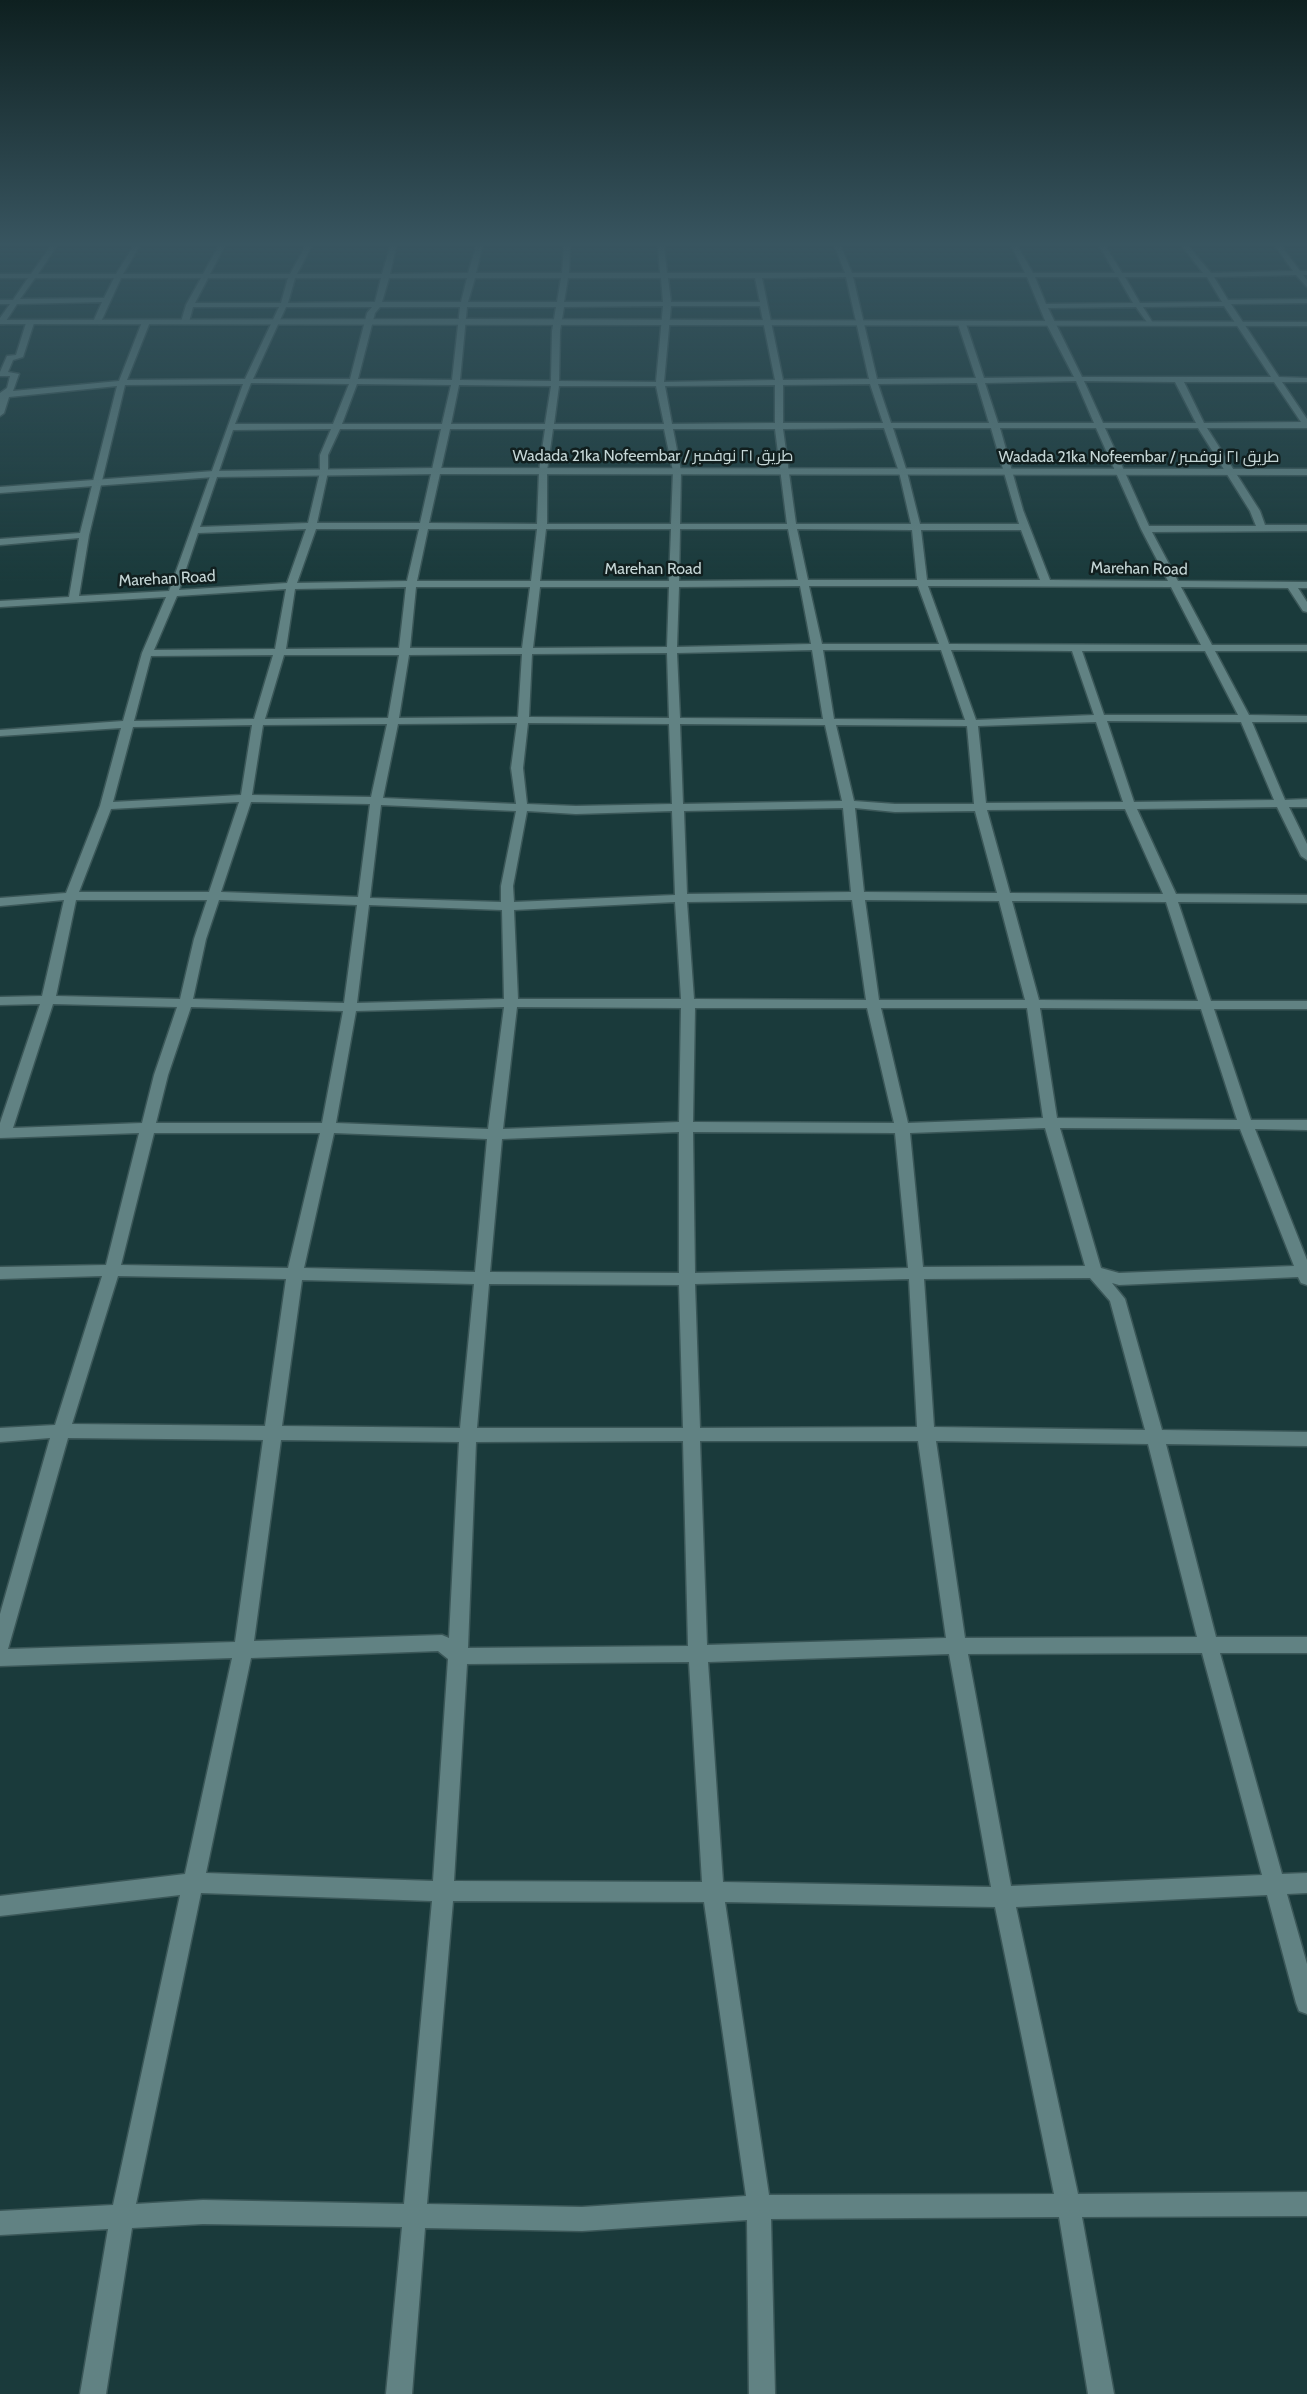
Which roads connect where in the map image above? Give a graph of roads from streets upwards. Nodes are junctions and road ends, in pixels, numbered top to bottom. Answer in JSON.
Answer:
{"nodes":[{"id":1,"x":10,"y":359,"type":"edge"},
{"id":2,"x":132,"y":359,"type":"edge"},
{"id":3,"x":257,"y":359,"type":"edge"},
{"id":4,"x":359,"y":359,"type":"edge"},
{"id":5,"x":459,"y":359,"type":"edge"},
{"id":6,"x":556,"y":359,"type":"edge"},
{"id":7,"x":662,"y":359,"type":"edge"},
{"id":8,"x":775,"y":359,"type":"edge"},
{"id":9,"x":868,"y":359,"type":"edge"},
{"id":10,"x":973,"y":359,"type":"edge"},
{"id":11,"x":1069,"y":359,"type":"edge"},
{"id":12,"x":1262,"y":359,"type":"edge"},
{"id":13,"x":1077,"y":379,"type":"junction"},
{"id":14,"x":980,"y":380,"type":"junction"},
{"id":15,"x":1276,"y":380,"type":"junction"},
{"id":16,"x":1307,"y":380,"type":"edge"},
{"id":17,"x":250,"y":381,"type":"junction"},
{"id":18,"x":354,"y":381,"type":"junction"},
{"id":19,"x":779,"y":381,"type":"junction"},
{"id":20,"x":873,"y":381,"type":"junction"},
{"id":21,"x":1179,"y":381,"type":"junction"},
{"id":22,"x":456,"y":382,"type":"junction"},
{"id":23,"x":122,"y":384,"type":"junction"},
{"id":24,"x":555,"y":384,"type":"junction"},
{"id":25,"x":660,"y":384,"type":"junction"},
{"id":26,"x":2,"y":395,"type":"edge"},
{"id":27,"x":0,"y":413,"type":"edge"},
{"id":28,"x":1307,"y":425,"type":"edge"},
{"id":29,"x":447,"y":426,"type":"junction"},
{"id":30,"x":549,"y":426,"type":"junction"},
{"id":31,"x":996,"y":426,"type":"junction"},
{"id":32,"x":230,"y":427,"type":"junction"},
{"id":33,"x":336,"y":427,"type":"junction"},
{"id":34,"x":669,"y":427,"type":"junction"},
{"id":35,"x":779,"y":427,"type":"junction"},
{"id":36,"x":888,"y":427,"type":"junction"},
{"id":37,"x":1099,"y":427,"type":"junction"},
{"id":38,"x":1202,"y":427,"type":"junction"},
{"id":39,"x":435,"y":471,"type":"junction"},
{"id":40,"x":543,"y":471,"type":"junction"},
{"id":41,"x":677,"y":471,"type":"junction"},
{"id":42,"x":1120,"y":471,"type":"junction"},
{"id":43,"x":324,"y":472,"type":"junction"},
{"id":44,"x":786,"y":472,"type":"junction"},
{"id":45,"x":903,"y":472,"type":"junction"},
{"id":46,"x":1008,"y":472,"type":"junction"},
{"id":47,"x":1231,"y":472,"type":"junction"},
{"id":48,"x":1307,"y":472,"type":"edge"},
{"id":49,"x":214,"y":474,"type":"junction"},
{"id":50,"x":98,"y":482,"type":"junction"},
{"id":51,"x":0,"y":490,"type":"edge"},
{"id":52,"x":916,"y":525,"type":"junction"},
{"id":53,"x":312,"y":526,"type":"junction"},
{"id":54,"x":542,"y":526,"type":"junction"},
{"id":55,"x":675,"y":526,"type":"junction"},
{"id":56,"x":792,"y":526,"type":"junction"},
{"id":57,"x":422,"y":527,"type":"junction"},
{"id":58,"x":1026,"y":527,"type":"junction"},
{"id":59,"x":1261,"y":527,"type":"junction"},
{"id":60,"x":1307,"y":528,"type":"edge"},
{"id":61,"x":1146,"y":529,"type":"junction"},
{"id":62,"x":195,"y":530,"type":"junction"},
{"id":63,"x":84,"y":535,"type":"junction"},
{"id":64,"x":0,"y":542,"type":"edge"},
{"id":65,"x":922,"y":583,"type":"junction"},
{"id":66,"x":1046,"y":583,"type":"junction"},
{"id":67,"x":411,"y":584,"type":"junction"},
{"id":68,"x":534,"y":584,"type":"junction"},
{"id":69,"x":804,"y":584,"type":"junction"},
{"id":70,"x":674,"y":585,"type":"junction"},
{"id":71,"x":1176,"y":585,"type":"junction"},
{"id":72,"x":1291,"y":585,"type":"junction"},
{"id":73,"x":1307,"y":585,"type":"edge"},
{"id":74,"x":291,"y":586,"type":"junction"},
{"id":75,"x":172,"y":595,"type":"junction"},
{"id":76,"x":74,"y":599,"type":"junction"},
{"id":77,"x":0,"y":604,"type":"edge"},
{"id":78,"x":1307,"y":609,"type":"edge"},
{"id":79,"x":817,"y":647,"type":"junction"},
{"id":80,"x":1076,"y":647,"type":"junction"},
{"id":81,"x":1208,"y":648,"type":"junction"},
{"id":82,"x":1307,"y":648,"type":"edge"},
{"id":83,"x":945,"y":649,"type":"junction"},
{"id":84,"x":672,"y":650,"type":"junction"},
{"id":85,"x":280,"y":651,"type":"junction"},
{"id":86,"x":526,"y":651,"type":"junction"},
{"id":87,"x":147,"y":653,"type":"junction"},
{"id":88,"x":404,"y":653,"type":"junction"},
{"id":89,"x":1102,"y":718,"type":"junction"},
{"id":90,"x":1307,"y":719,"type":"edge"},
{"id":91,"x":523,"y":720,"type":"junction"},
{"id":92,"x":1246,"y":720,"type":"junction"},
{"id":93,"x":829,"y":721,"type":"junction"},
{"id":94,"x":258,"y":722,"type":"junction"},
{"id":95,"x":393,"y":722,"type":"junction"},
{"id":96,"x":674,"y":722,"type":"junction"},
{"id":97,"x":972,"y":723,"type":"junction"},
{"id":98,"x":130,"y":724,"type":"junction"},
{"id":99,"x":0,"y":733,"type":"edge"},
{"id":100,"x":246,"y":798,"type":"junction"},
{"id":101,"x":376,"y":801,"type":"junction"},
{"id":102,"x":1281,"y":803,"type":"junction"},
{"id":103,"x":849,"y":804,"type":"junction"},
{"id":104,"x":1307,"y":804,"type":"edge"},
{"id":105,"x":106,"y":806,"type":"junction"},
{"id":106,"x":980,"y":806,"type":"junction"},
{"id":107,"x":1130,"y":806,"type":"junction"},
{"id":108,"x":522,"y":808,"type":"junction"},
{"id":109,"x":678,"y":809,"type":"junction"},
{"id":110,"x":1307,"y":856,"type":"edge"},
{"id":111,"x":71,"y":896,"type":"junction"},
{"id":112,"x":216,"y":896,"type":"junction"},
{"id":113,"x":858,"y":896,"type":"junction"},
{"id":114,"x":1170,"y":896,"type":"junction"},
{"id":115,"x":1006,"y":897,"type":"junction"},
{"id":116,"x":681,"y":898,"type":"junction"},
{"id":117,"x":1307,"y":899,"type":"edge"},
{"id":118,"x":362,"y":900,"type":"junction"},
{"id":119,"x":0,"y":902,"type":"edge"},
{"id":120,"x":509,"y":906,"type":"junction"},
{"id":121,"x":48,"y":1000,"type":"junction"},
{"id":122,"x":0,"y":1001,"type":"edge"},
{"id":123,"x":511,"y":1003,"type":"junction"},
{"id":124,"x":873,"y":1003,"type":"junction"},
{"id":125,"x":185,"y":1004,"type":"junction"},
{"id":126,"x":688,"y":1004,"type":"junction"},
{"id":127,"x":1032,"y":1004,"type":"junction"},
{"id":128,"x":1207,"y":1004,"type":"junction"},
{"id":129,"x":1307,"y":1005,"type":"edge"},
{"id":130,"x":350,"y":1007,"type":"junction"},
{"id":131,"x":1052,"y":1123,"type":"junction"},
{"id":132,"x":1307,"y":1125,"type":"edge"},
{"id":133,"x":1246,"y":1126,"type":"junction"},
{"id":134,"x":686,"y":1127,"type":"junction"},
{"id":135,"x":147,"y":1128,"type":"junction"},
{"id":136,"x":328,"y":1128,"type":"junction"},
{"id":137,"x":902,"y":1128,"type":"junction"},
{"id":138,"x":2,"y":1133,"type":"edge"},
{"id":139,"x":495,"y":1134,"type":"junction"},
{"id":140,"x":112,"y":1270,"type":"junction"},
{"id":141,"x":1094,"y":1272,"type":"junction"},
{"id":142,"x":0,"y":1273,"type":"edge"},
{"id":143,"x":295,"y":1273,"type":"junction"},
{"id":144,"x":916,"y":1273,"type":"junction"},
{"id":145,"x":1306,"y":1274,"type":"edge"},
{"id":146,"x":482,"y":1278,"type":"junction"},
{"id":147,"x":687,"y":1279,"type":"junction"},
{"id":148,"x":61,"y":1431,"type":"junction"},
{"id":149,"x":272,"y":1434,"type":"junction"},
{"id":150,"x":926,"y":1434,"type":"junction"},
{"id":151,"x":0,"y":1435,"type":"edge"},
{"id":152,"x":468,"y":1435,"type":"junction"},
{"id":153,"x":690,"y":1435,"type":"junction"},
{"id":154,"x":1155,"y":1436,"type":"junction"},
{"id":155,"x":1307,"y":1439,"type":"edge"},
{"id":156,"x":1307,"y":1645,"type":"edge"},
{"id":157,"x":957,"y":1646,"type":"junction"},
{"id":158,"x":0,"y":1647,"type":"edge"},
{"id":159,"x":1209,"y":1647,"type":"junction"},
{"id":160,"x":243,"y":1650,"type":"junction"},
{"id":161,"x":698,"y":1654,"type":"junction"},
{"id":162,"x":458,"y":1656,"type":"junction"},
{"id":163,"x":0,"y":1658,"type":"edge"},
{"id":164,"x":195,"y":1883,"type":"junction"},
{"id":165,"x":1307,"y":1883,"type":"edge"},
{"id":166,"x":1276,"y":1885,"type":"junction"},
{"id":167,"x":443,"y":1891,"type":"junction"},
{"id":168,"x":712,"y":1892,"type":"junction"},
{"id":169,"x":1003,"y":1898,"type":"junction"},
{"id":170,"x":0,"y":1906,"type":"edge"},
{"id":171,"x":1307,"y":2003,"type":"edge"},
{"id":172,"x":1068,"y":2203,"type":"junction"},
{"id":173,"x":1307,"y":2204,"type":"edge"},
{"id":174,"x":759,"y":2206,"type":"junction"},
{"id":175,"x":122,"y":2216,"type":"junction"},
{"id":176,"x":413,"y":2217,"type":"junction"},
{"id":177,"x":0,"y":2223,"type":"edge"},
{"id":178,"x":93,"y":2394,"type":"edge"},
{"id":179,"x":399,"y":2394,"type":"edge"},
{"id":180,"x":762,"y":2394,"type":"edge"},
{"id":181,"x":1101,"y":2394,"type":"edge"}],
"edges":[{"from":1,"to":26,"type":"street"},
{"from":2,"to":23,"type":"street"},
{"from":3,"to":17,"type":"street"},
{"from":4,"to":18,"type":"street"},
{"from":5,"to":22,"type":"street"},
{"from":6,"to":24,"type":"street"},
{"from":7,"to":25,"type":"street"},
{"from":8,"to":19,"type":"street"},
{"from":9,"to":20,"type":"street"},
{"from":10,"to":14,"type":"street"},
{"from":11,"to":13,"type":"street"},
{"from":12,"to":15,"type":"street"},
{"from":13,"to":14,"type":"street"},
{"from":13,"to":21,"type":"street"},
{"from":13,"to":37,"type":"street"},
{"from":14,"to":20,"type":"street"},
{"from":14,"to":31,"type":"street"},
{"from":15,"to":16,"type":"street"},
{"from":15,"to":21,"type":"street"},
{"from":15,"to":28,"type":"street"},
{"from":17,"to":18,"type":"street"},
{"from":17,"to":23,"type":"street"},
{"from":17,"to":32,"type":"street"},
{"from":18,"to":22,"type":"street"},
{"from":18,"to":33,"type":"street"},
{"from":19,"to":20,"type":"street"},
{"from":19,"to":25,"type":"street"},
{"from":19,"to":35,"type":"street"},
{"from":20,"to":36,"type":"street"},
{"from":21,"to":38,"type":"street"},
{"from":22,"to":24,"type":"street"},
{"from":22,"to":29,"type":"street"},
{"from":23,"to":26,"type":"street"},
{"from":23,"to":50,"type":"street"},
{"from":24,"to":25,"type":"street"},
{"from":24,"to":30,"type":"street"},
{"from":25,"to":34,"type":"street"},
{"from":26,"to":27,"type":"street"},
{"from":28,"to":38,"type":"street"},
{"from":29,"to":30,"type":"street"},
{"from":29,"to":33,"type":"street"},
{"from":29,"to":39,"type":"street"},
{"from":30,"to":34,"type":"street"},
{"from":30,"to":40,"type":"street"},
{"from":31,"to":36,"type":"street"},
{"from":31,"to":37,"type":"street"},
{"from":31,"to":46,"type":"street"},
{"from":32,"to":33,"type":"street"},
{"from":32,"to":49,"type":"street"},
{"from":33,"to":43,"type":"street"},
{"from":34,"to":35,"type":"street"},
{"from":34,"to":41,"type":"street"},
{"from":35,"to":36,"type":"street"},
{"from":35,"to":44,"type":"street"},
{"from":36,"to":45,"type":"street"},
{"from":37,"to":38,"type":"street"},
{"from":37,"to":42,"type":"street"},
{"from":38,"to":47,"type":"street"},
{"from":39,"to":40,"type":"street","name":"Wadada 21ka Nofeembar / طريق ٢١ نوفمبر"},
{"from":39,"to":43,"type":"street","name":"Wadada 21ka Nofeembar / طريق ٢١ نوفمبر"},
{"from":39,"to":57,"type":"street"},
{"from":40,"to":41,"type":"street","name":"Wadada 21ka Nofeembar / طريق ٢١ نوفمبر"},
{"from":40,"to":54,"type":"street"},
{"from":41,"to":44,"type":"street","name":"Wadada 21ka Nofeembar / طريق ٢١ نوفمبر"},
{"from":41,"to":55,"type":"street"},
{"from":42,"to":46,"type":"street","name":"Wadada 21ka Nofeembar / طريق ٢١ نوفمبر"},
{"from":42,"to":47,"type":"street","name":"Wadada 21ka Nofeembar / طريق ٢١ نوفمبر"},
{"from":42,"to":61,"type":"street"},
{"from":43,"to":49,"type":"street","name":"Wadada 21ka Nofeembar / طريق ٢١ نوفمبر"},
{"from":43,"to":53,"type":"street"},
{"from":44,"to":45,"type":"street","name":"Wadada 21ka Nofeembar / طريق ٢١ نوفمبر"},
{"from":44,"to":56,"type":"street"},
{"from":45,"to":46,"type":"street","name":"Wadada 21ka Nofeembar / طريق ٢١ نوفمبر"},
{"from":45,"to":52,"type":"street"},
{"from":46,"to":58,"type":"street"},
{"from":47,"to":48,"type":"street","name":"Wadada 21ka Nofeembar / طريق ٢١ نوفمبر"},
{"from":47,"to":59,"type":"street"},
{"from":49,"to":50,"type":"street","name":"Wadada 21ka Nofeembar / طريق ٢١ نوفمبر"},
{"from":49,"to":62,"type":"street"},
{"from":50,"to":51,"type":"street","name":"Wadada 21ka Nofeembar / طريق ٢١ نوفمبر"},
{"from":50,"to":63,"type":"street"},
{"from":52,"to":56,"type":"street"},
{"from":52,"to":58,"type":"street"},
{"from":52,"to":65,"type":"street"},
{"from":53,"to":57,"type":"street"},
{"from":53,"to":62,"type":"street"},
{"from":53,"to":74,"type":"street"},
{"from":54,"to":55,"type":"street"},
{"from":54,"to":57,"type":"street"},
{"from":54,"to":68,"type":"street"},
{"from":55,"to":56,"type":"street"},
{"from":55,"to":70,"type":"street"},
{"from":56,"to":69,"type":"street"},
{"from":57,"to":67,"type":"street"},
{"from":58,"to":66,"type":"street"},
{"from":59,"to":60,"type":"street"},
{"from":59,"to":61,"type":"street"},
{"from":61,"to":71,"type":"street"},
{"from":62,"to":75,"type":"street"},
{"from":63,"to":64,"type":"street"},
{"from":63,"to":76,"type":"street"},
{"from":65,"to":66,"type":"street","name":"Marehan Road"},
{"from":65,"to":69,"type":"street","name":"Marehan Road"},
{"from":65,"to":83,"type":"street"},
{"from":66,"to":71,"type":"street","name":"Marehan Road"},
{"from":67,"to":68,"type":"street","name":"Marehan Road"},
{"from":67,"to":74,"type":"street","name":"Marehan Road"},
{"from":67,"to":88,"type":"street"},
{"from":68,"to":70,"type":"street","name":"Marehan Road"},
{"from":68,"to":86,"type":"street"},
{"from":69,"to":70,"type":"street","name":"Marehan Road"},
{"from":69,"to":79,"type":"street"},
{"from":70,"to":84,"type":"street"},
{"from":71,"to":72,"type":"street","name":"Marehan Road"},
{"from":71,"to":81,"type":"street"},
{"from":72,"to":73,"type":"street","name":"Marehan Road"},
{"from":72,"to":78,"type":"street"},
{"from":74,"to":75,"type":"street","name":"Marehan Road"},
{"from":74,"to":85,"type":"street"},
{"from":75,"to":76,"type":"street","name":"Marehan Road"},
{"from":75,"to":87,"type":"street"},
{"from":76,"to":77,"type":"street","name":"Marehan Road"},
{"from":79,"to":83,"type":"street"},
{"from":79,"to":84,"type":"street"},
{"from":79,"to":93,"type":"street"},
{"from":80,"to":81,"type":"street"},
{"from":80,"to":83,"type":"street"},
{"from":80,"to":89,"type":"street"},
{"from":81,"to":82,"type":"street"},
{"from":81,"to":92,"type":"street"},
{"from":83,"to":97,"type":"street"},
{"from":84,"to":86,"type":"street"},
{"from":84,"to":96,"type":"street"},
{"from":85,"to":87,"type":"street"},
{"from":85,"to":88,"type":"street"},
{"from":85,"to":94,"type":"street"},
{"from":86,"to":88,"type":"street"},
{"from":86,"to":91,"type":"street"},
{"from":87,"to":98,"type":"street"},
{"from":88,"to":95,"type":"street"},
{"from":89,"to":92,"type":"street"},
{"from":89,"to":97,"type":"street"},
{"from":89,"to":107,"type":"street"},
{"from":90,"to":92,"type":"street"},
{"from":91,"to":95,"type":"street"},
{"from":91,"to":96,"type":"street"},
{"from":91,"to":108,"type":"street"},
{"from":92,"to":102,"type":"street"},
{"from":93,"to":96,"type":"street"},
{"from":93,"to":97,"type":"street"},
{"from":93,"to":103,"type":"street"},
{"from":94,"to":95,"type":"street"},
{"from":94,"to":98,"type":"street"},
{"from":94,"to":100,"type":"street"},
{"from":95,"to":101,"type":"street"},
{"from":96,"to":109,"type":"street"},
{"from":97,"to":106,"type":"street"},
{"from":98,"to":99,"type":"street"},
{"from":98,"to":105,"type":"street"},
{"from":100,"to":101,"type":"street"},
{"from":100,"to":105,"type":"street"},
{"from":100,"to":112,"type":"street"},
{"from":101,"to":108,"type":"street"},
{"from":101,"to":118,"type":"street"},
{"from":102,"to":104,"type":"street"},
{"from":102,"to":107,"type":"street"},
{"from":102,"to":110,"type":"street"},
{"from":103,"to":106,"type":"street"},
{"from":103,"to":109,"type":"street"},
{"from":103,"to":113,"type":"street"},
{"from":105,"to":111,"type":"street"},
{"from":106,"to":107,"type":"street"},
{"from":106,"to":115,"type":"street"},
{"from":107,"to":114,"type":"street"},
{"from":108,"to":109,"type":"street"},
{"from":108,"to":120,"type":"street"},
{"from":109,"to":116,"type":"street"},
{"from":111,"to":112,"type":"street"},
{"from":111,"to":119,"type":"street"},
{"from":111,"to":121,"type":"street"},
{"from":112,"to":118,"type":"street"},
{"from":112,"to":125,"type":"street"},
{"from":113,"to":115,"type":"street"},
{"from":113,"to":116,"type":"street"},
{"from":113,"to":124,"type":"street"},
{"from":114,"to":115,"type":"street"},
{"from":114,"to":117,"type":"street"},
{"from":114,"to":128,"type":"street"},
{"from":115,"to":127,"type":"street"},
{"from":116,"to":120,"type":"street"},
{"from":116,"to":126,"type":"street"},
{"from":118,"to":120,"type":"street"},
{"from":118,"to":130,"type":"street"},
{"from":120,"to":123,"type":"street"},
{"from":121,"to":122,"type":"street"},
{"from":121,"to":125,"type":"street"},
{"from":121,"to":138,"type":"street"},
{"from":123,"to":126,"type":"street"},
{"from":123,"to":130,"type":"street"},
{"from":123,"to":139,"type":"street"},
{"from":124,"to":126,"type":"street"},
{"from":124,"to":127,"type":"street"},
{"from":124,"to":137,"type":"street"},
{"from":125,"to":130,"type":"street"},
{"from":125,"to":135,"type":"street"},
{"from":126,"to":134,"type":"street"},
{"from":127,"to":128,"type":"street"},
{"from":127,"to":131,"type":"street"},
{"from":128,"to":129,"type":"street"},
{"from":128,"to":133,"type":"street"},
{"from":130,"to":136,"type":"street"},
{"from":131,"to":133,"type":"street"},
{"from":131,"to":137,"type":"street"},
{"from":131,"to":141,"type":"street"},
{"from":132,"to":133,"type":"street"},
{"from":133,"to":145,"type":"street"},
{"from":134,"to":137,"type":"street"},
{"from":134,"to":139,"type":"street"},
{"from":134,"to":147,"type":"street"},
{"from":135,"to":136,"type":"street"},
{"from":135,"to":138,"type":"street"},
{"from":135,"to":140,"type":"street"},
{"from":136,"to":139,"type":"street"},
{"from":136,"to":143,"type":"street"},
{"from":137,"to":144,"type":"street"},
{"from":139,"to":146,"type":"street"},
{"from":140,"to":142,"type":"street"},
{"from":140,"to":143,"type":"street"},
{"from":140,"to":148,"type":"street"},
{"from":141,"to":144,"type":"street"},
{"from":141,"to":145,"type":"street"},
{"from":141,"to":154,"type":"street"},
{"from":143,"to":146,"type":"street"},
{"from":143,"to":149,"type":"street"},
{"from":144,"to":147,"type":"street"},
{"from":144,"to":150,"type":"street"},
{"from":146,"to":147,"type":"street"},
{"from":146,"to":152,"type":"street"},
{"from":147,"to":153,"type":"street"},
{"from":148,"to":149,"type":"street"},
{"from":148,"to":151,"type":"street"},
{"from":148,"to":158,"type":"street"},
{"from":149,"to":152,"type":"street"},
{"from":149,"to":160,"type":"street"},
{"from":150,"to":153,"type":"street"},
{"from":150,"to":154,"type":"street"},
{"from":150,"to":157,"type":"street"},
{"from":152,"to":153,"type":"street"},
{"from":152,"to":162,"type":"street"},
{"from":153,"to":161,"type":"street"},
{"from":154,"to":155,"type":"street"},
{"from":154,"to":159,"type":"street"},
{"from":156,"to":159,"type":"street"},
{"from":157,"to":159,"type":"street"},
{"from":157,"to":161,"type":"street"},
{"from":157,"to":169,"type":"street"},
{"from":159,"to":166,"type":"street"},
{"from":160,"to":162,"type":"street"},
{"from":160,"to":163,"type":"street"},
{"from":160,"to":164,"type":"street"},
{"from":161,"to":162,"type":"street"},
{"from":161,"to":168,"type":"street"},
{"from":162,"to":167,"type":"street"},
{"from":164,"to":167,"type":"street"},
{"from":164,"to":170,"type":"street"},
{"from":164,"to":175,"type":"street"},
{"from":165,"to":166,"type":"street"},
{"from":166,"to":169,"type":"street"},
{"from":166,"to":171,"type":"street"},
{"from":167,"to":168,"type":"street"},
{"from":167,"to":176,"type":"street"},
{"from":168,"to":169,"type":"street"},
{"from":168,"to":174,"type":"street"},
{"from":169,"to":172,"type":"street"},
{"from":172,"to":173,"type":"street"},
{"from":172,"to":174,"type":"street"},
{"from":172,"to":181,"type":"street"},
{"from":174,"to":176,"type":"street"},
{"from":174,"to":180,"type":"street"},
{"from":175,"to":176,"type":"street"},
{"from":175,"to":177,"type":"street"},
{"from":175,"to":178,"type":"street"},
{"from":176,"to":179,"type":"street"}]}
